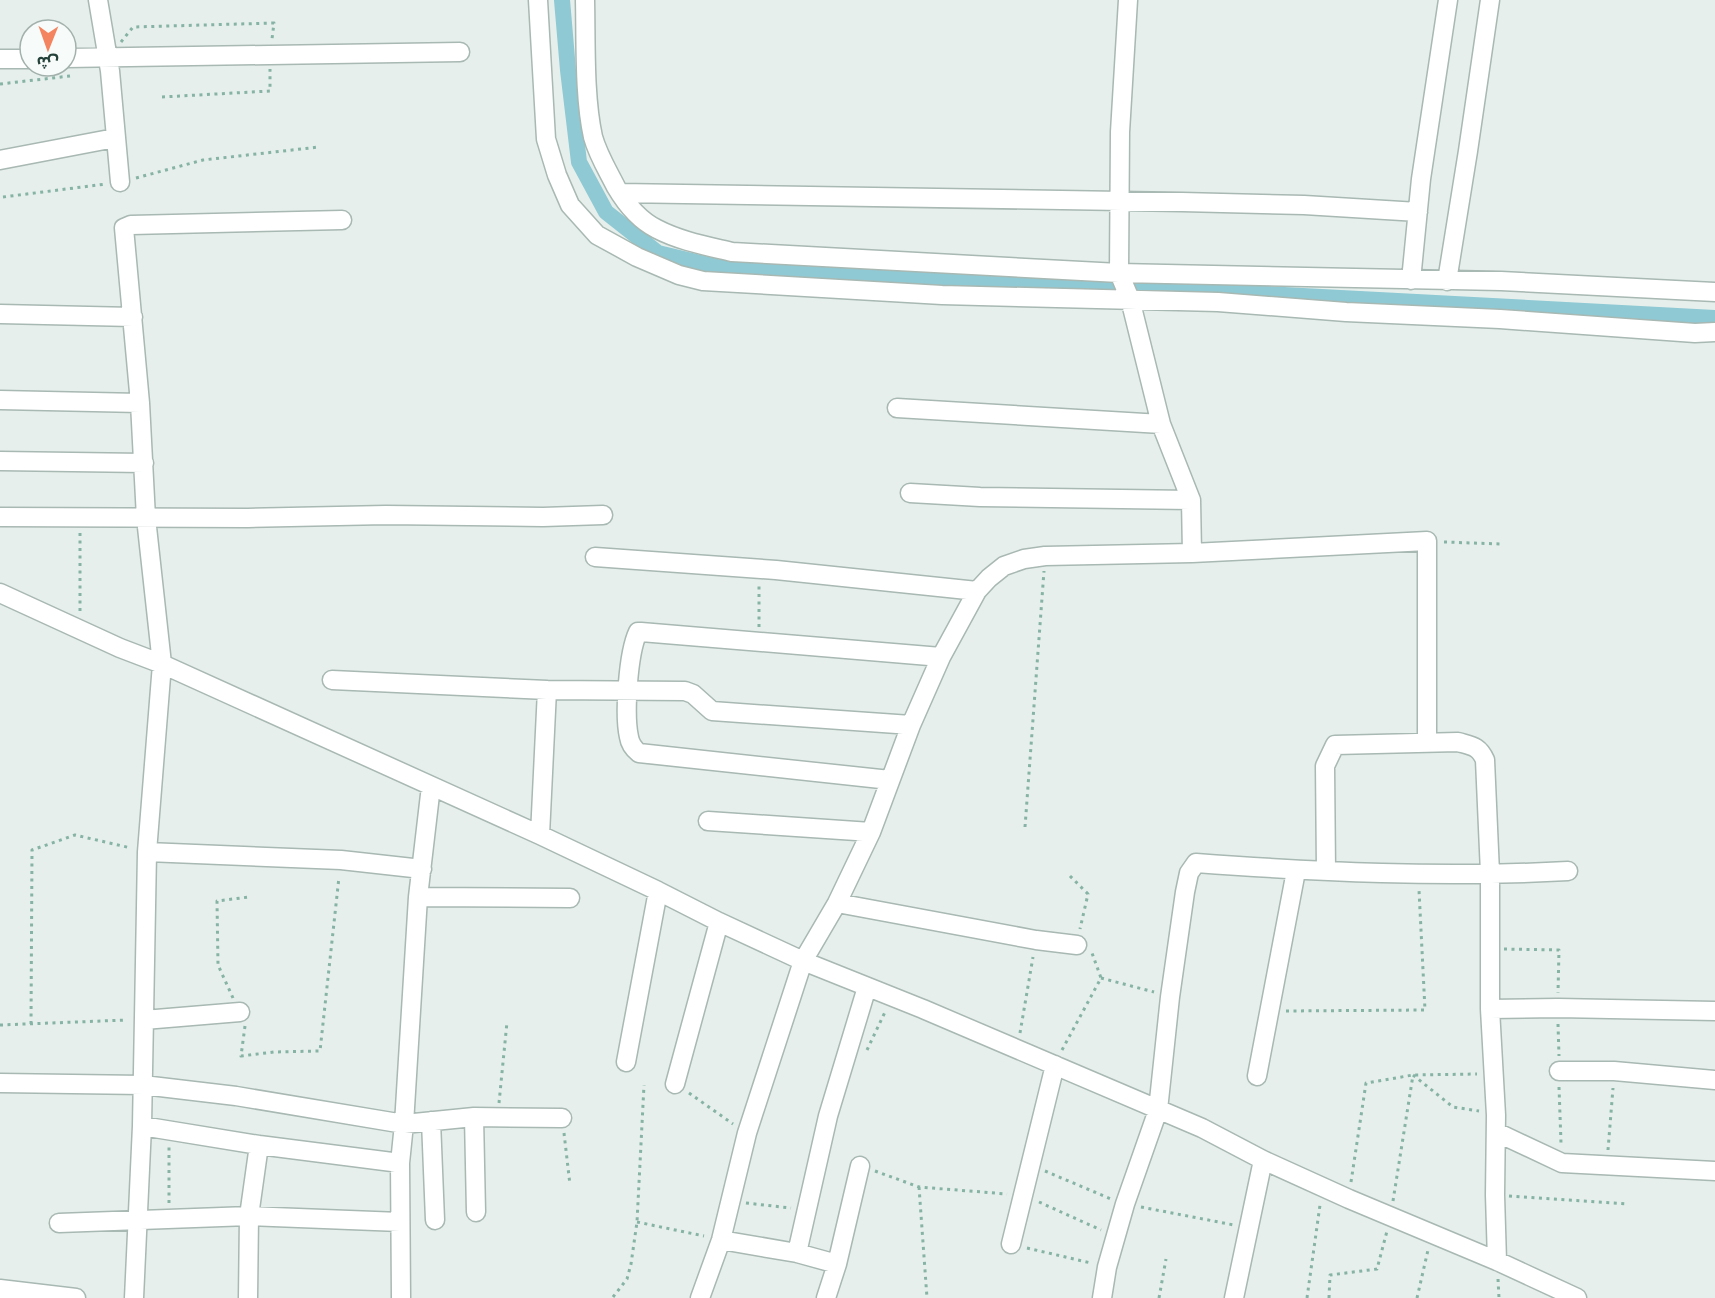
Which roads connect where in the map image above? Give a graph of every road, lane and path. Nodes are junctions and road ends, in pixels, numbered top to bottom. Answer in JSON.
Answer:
{"nodes":[{"id":1,"x":538,"y":0,"type":"edge"},
{"id":2,"x":585,"y":0,"type":"edge"},
{"id":3,"x":1128,"y":0,"type":"edge"},
{"id":4,"x":1448,"y":0,"type":"edge"},
{"id":5,"x":1490,"y":0,"type":"edge"},
{"id":6,"x":105,"y":1,"type":"edge"},
{"id":7,"x":460,"y":52,"type":"dead end"},
{"id":8,"x":270,"y":53,"type":"junction"},
{"id":9,"x":18,"y":58,"type":"edge"},
{"id":10,"x":78,"y":58,"type":"edge"},
{"id":11,"x":107,"y":58,"type":"junction"},
{"id":12,"x":0,"y":59,"type":"edge"},
{"id":13,"x":51,"y":78,"type":"edge"},
{"id":14,"x":0,"y":84,"type":"edge"},
{"id":15,"x":162,"y":97,"type":"dead end"},
{"id":16,"x":115,"y":138,"type":"junction"},
{"id":17,"x":319,"y":147,"type":"dead end"},
{"id":18,"x":0,"y":160,"type":"edge"},
{"id":19,"x":120,"y":182,"type":"junction"},
{"id":20,"x":620,"y":194,"type":"junction"},
{"id":21,"x":3,"y":197,"type":"dead end"},
{"id":22,"x":1119,"y":202,"type":"junction"},
{"id":23,"x":1418,"y":212,"type":"junction"},
{"id":24,"x":342,"y":220,"type":"dead end"},
{"id":25,"x":1119,"y":273,"type":"junction"},
{"id":26,"x":1411,"y":280,"type":"junction"},
{"id":27,"x":1447,"y":280,"type":"junction"},
{"id":28,"x":1715,"y":292,"type":"edge"},
{"id":29,"x":1130,"y":299,"type":"junction"},
{"id":30,"x":0,"y":314,"type":"edge"},
{"id":31,"x":133,"y":316,"type":"junction"},
{"id":32,"x":1715,"y":332,"type":"edge"},
{"id":33,"x":0,"y":400,"type":"edge"},
{"id":34,"x":140,"y":403,"type":"junction"},
{"id":35,"x":897,"y":408,"type":"dead end"},
{"id":36,"x":1161,"y":424,"type":"junction"},
{"id":37,"x":0,"y":460,"type":"edge"},
{"id":38,"x":144,"y":463,"type":"junction"},
{"id":39,"x":910,"y":493,"type":"dead end"},
{"id":40,"x":1191,"y":500,"type":"junction"},
{"id":41,"x":603,"y":515,"type":"dead end"},
{"id":42,"x":80,"y":517,"type":"junction"},
{"id":43,"x":0,"y":518,"type":"edge"},
{"id":44,"x":146,"y":518,"type":"junction"},
{"id":45,"x":1427,"y":541,"type":"junction"},
{"id":46,"x":1502,"y":544,"type":"dead end"},
{"id":47,"x":1192,"y":553,"type":"junction"},
{"id":48,"x":1045,"y":556,"type":"junction"},
{"id":49,"x":595,"y":557,"type":"dead end"},
{"id":50,"x":759,"y":570,"type":"junction"},
{"id":51,"x":977,"y":591,"type":"junction"},
{"id":52,"x":0,"y":593,"type":"edge"},
{"id":53,"x":80,"y":630,"type":"junction"},
{"id":54,"x":759,"y":641,"type":"junction"},
{"id":55,"x":941,"y":657,"type":"junction"},
{"id":56,"x":162,"y":664,"type":"junction"},
{"id":57,"x":332,"y":680,"type":"dead end"},
{"id":58,"x":547,"y":690,"type":"junction"},
{"id":59,"x":628,"y":691,"type":"junction"},
{"id":60,"x":911,"y":725,"type":"junction"},
{"id":61,"x":1427,"y":743,"type":"junction"},
{"id":62,"x":890,"y":780,"type":"junction"},
{"id":63,"x":431,"y":786,"type":"junction"},
{"id":64,"x":708,"y":821,"type":"dead end"},
{"id":65,"x":1025,"y":827,"type":"dead end"},
{"id":66,"x":871,"y":832,"type":"junction"},
{"id":67,"x":540,"y":835,"type":"junction"},
{"id":68,"x":147,"y":852,"type":"junction"},
{"id":69,"x":341,"y":860,"type":"junction"},
{"id":70,"x":422,"y":868,"type":"junction"},
{"id":71,"x":1296,"y":871,"type":"junction"},
{"id":72,"x":1326,"y":871,"type":"junction"},
{"id":73,"x":1568,"y":871,"type":"dead end"},
{"id":74,"x":1418,"y":873,"type":"junction"},
{"id":75,"x":1490,"y":873,"type":"junction"},
{"id":76,"x":1070,"y":876,"type":"dead end"},
{"id":77,"x":658,"y":891,"type":"junction"},
{"id":78,"x":249,"y":897,"type":"dead end"},
{"id":79,"x":418,"y":897,"type":"junction"},
{"id":80,"x":570,"y":897,"type":"dead end"},
{"id":81,"x":837,"y":903,"type":"junction"},
{"id":82,"x":719,"y":922,"type":"junction"},
{"id":83,"x":1036,"y":940,"type":"junction"},
{"id":84,"x":1077,"y":945,"type":"junction"},
{"id":85,"x":1489,"y":948,"type":"junction"},
{"id":86,"x":803,"y":961,"type":"junction"},
{"id":87,"x":1101,"y":978,"type":"junction"},
{"id":88,"x":867,"y":987,"type":"junction"},
{"id":89,"x":1170,"y":997,"type":"junction"},
{"id":90,"x":1558,"y":1008,"type":"junction"},
{"id":91,"x":1490,"y":1010,"type":"junction"},
{"id":92,"x":1715,"y":1011,"type":"edge"},
{"id":93,"x":240,"y":1012,"type":"junction"},
{"id":94,"x":1268,"y":1012,"type":"junction"},
{"id":95,"x":144,"y":1020,"type":"junction"},
{"id":96,"x":507,"y":1022,"type":"dead end"},
{"id":97,"x":31,"y":1024,"type":"junction"},
{"id":98,"x":0,"y":1025,"type":"edge"},
{"id":99,"x":1017,"y":1050,"type":"junction"},
{"id":100,"x":626,"y":1062,"type":"dead end"},
{"id":101,"x":1054,"y":1065,"type":"junction"},
{"id":102,"x":1559,"y":1071,"type":"junction"},
{"id":103,"x":1614,"y":1071,"type":"junction"},
{"id":104,"x":1494,"y":1073,"type":"junction"},
{"id":105,"x":1413,"y":1075,"type":"junction"},
{"id":106,"x":1257,"y":1076,"type":"dead end"},
{"id":107,"x":1715,"y":1080,"type":"edge"},
{"id":108,"x":0,"y":1083,"type":"edge"},
{"id":109,"x":675,"y":1084,"type":"joint"},
{"id":110,"x":143,"y":1085,"type":"junction"},
{"id":111,"x":644,"y":1085,"type":"dead end"},
{"id":112,"x":1158,"y":1110,"type":"junction"},
{"id":113,"x":474,"y":1117,"type":"junction"},
{"id":114,"x":497,"y":1117,"type":"junction"},
{"id":115,"x":561,"y":1118,"type":"joint"},
{"id":116,"x":431,"y":1121,"type":"junction"},
{"id":117,"x":1496,"y":1123,"type":"junction"},
{"id":118,"x":404,"y":1124,"type":"junction"},
{"id":119,"x":142,"y":1126,"type":"junction"},
{"id":120,"x":169,"y":1131,"type":"junction"},
{"id":121,"x":747,"y":1133,"type":"junction"},
{"id":122,"x":259,"y":1145,"type":"junction"},
{"id":123,"x":1263,"y":1160,"type":"junction"},
{"id":124,"x":400,"y":1163,"type":"junction"},
{"id":125,"x":1562,"y":1163,"type":"junction"},
{"id":126,"x":1030,"y":1165,"type":"junction"},
{"id":127,"x":860,"y":1166,"type":"joint"},
{"id":128,"x":1607,"y":1166,"type":"junction"},
{"id":129,"x":1715,"y":1171,"type":"edge"},
{"id":130,"x":570,"y":1185,"type":"dead end"},
{"id":131,"x":919,"y":1187,"type":"junction"},
{"id":132,"x":1323,"y":1187,"type":"junction"},
{"id":133,"x":1022,"y":1195,"type":"junction"},
{"id":134,"x":1495,"y":1196,"type":"junction"},
{"id":135,"x":1349,"y":1199,"type":"junction"},
{"id":136,"x":730,"y":1201,"type":"junction"},
{"id":137,"x":1125,"y":1204,"type":"junction"},
{"id":138,"x":1628,"y":1204,"type":"dead end"},
{"id":139,"x":807,"y":1210,"type":"junction"},
{"id":140,"x":477,"y":1212,"type":"dead end"},
{"id":141,"x":249,"y":1216,"type":"junction"},
{"id":142,"x":169,"y":1219,"type":"junction"},
{"id":143,"x":435,"y":1220,"type":"dead end"},
{"id":144,"x":136,"y":1221,"type":"junction"},
{"id":145,"x":400,"y":1222,"type":"junction"},
{"id":146,"x":637,"y":1222,"type":"junction"},
{"id":147,"x":59,"y":1223,"type":"dead end"},
{"id":148,"x":1248,"y":1228,"type":"junction"},
{"id":149,"x":1431,"y":1234,"type":"junction"},
{"id":150,"x":1117,"y":1236,"type":"junction"},
{"id":151,"x":721,"y":1240,"type":"junction"},
{"id":152,"x":1011,"y":1244,"type":"joint"},
{"id":153,"x":797,"y":1253,"type":"junction"},
{"id":154,"x":1166,"y":1260,"type":"dead end"},
{"id":155,"x":1497,"y":1261,"type":"junction"},
{"id":156,"x":837,"y":1264,"type":"junction"},
{"id":157,"x":1107,"y":1267,"type":"junction"},
{"id":158,"x":0,"y":1289,"type":"edge"},
{"id":159,"x":613,"y":1297,"type":"edge"},
{"id":160,"x":76,"y":1298,"type":"edge"},
{"id":161,"x":134,"y":1298,"type":"edge"},
{"id":162,"x":248,"y":1298,"type":"edge"},
{"id":163,"x":401,"y":1298,"type":"edge"},
{"id":164,"x":700,"y":1298,"type":"edge"},
{"id":165,"x":826,"y":1298,"type":"edge"},
{"id":166,"x":927,"y":1298,"type":"edge"},
{"id":167,"x":1102,"y":1298,"type":"edge"},
{"id":168,"x":1159,"y":1298,"type":"edge"},
{"id":169,"x":1234,"y":1298,"type":"edge"},
{"id":170,"x":1307,"y":1298,"type":"edge"},
{"id":171,"x":1417,"y":1298,"type":"edge"},
{"id":172,"x":1577,"y":1298,"type":"edge"}],
"edges":[{"from":1,"to":29,"type":"street"},
{"from":2,"to":20,"type":"street"},
{"from":3,"to":22,"type":"street"},
{"from":4,"to":23,"type":"street"},
{"from":5,"to":27,"type":"street"},
{"from":6,"to":11,"type":"street"},
{"from":7,"to":8,"type":"street"},
{"from":8,"to":11,"type":"street"},
{"from":8,"to":11,"type":"path"},
{"from":8,"to":15,"type":"path"},
{"from":9,"to":12,"type":"street"},
{"from":10,"to":11,"type":"street"},
{"from":11,"to":16,"type":"street"},
{"from":13,"to":14,"type":"path"},
{"from":16,"to":18,"type":"street"},
{"from":16,"to":19,"type":"street"},
{"from":17,"to":19,"type":"path"},
{"from":19,"to":21,"type":"path"},
{"from":20,"to":22,"type":"street"},
{"from":20,"to":25,"type":"street"},
{"from":22,"to":23,"type":"street"},
{"from":22,"to":25,"type":"street"},
{"from":23,"to":26,"type":"street"},
{"from":24,"to":31,"type":"street"},
{"from":25,"to":26,"type":"street"},
{"from":25,"to":29,"type":"street"},
{"from":26,"to":27,"type":"street"},
{"from":27,"to":28,"type":"street"},
{"from":29,"to":32,"type":"street"},
{"from":29,"to":36,"type":"street"},
{"from":30,"to":31,"type":"street"},
{"from":31,"to":34,"type":"street"},
{"from":33,"to":34,"type":"street"},
{"from":34,"to":38,"type":"street"},
{"from":35,"to":36,"type":"street"},
{"from":36,"to":40,"type":"street"},
{"from":37,"to":38,"type":"street"},
{"from":38,"to":44,"type":"street"},
{"from":39,"to":40,"type":"street"},
{"from":40,"to":47,"type":"street"},
{"from":41,"to":44,"type":"street"},
{"from":42,"to":43,"type":"street"},
{"from":42,"to":44,"type":"street"},
{"from":42,"to":53,"type":"path"},
{"from":44,"to":56,"type":"street"},
{"from":45,"to":46,"type":"path"},
{"from":45,"to":47,"type":"street"},
{"from":45,"to":61,"type":"street"},
{"from":47,"to":48,"type":"street"},
{"from":48,"to":51,"type":"street"},
{"from":48,"to":65,"type":"path"},
{"from":49,"to":50,"type":"street"},
{"from":50,"to":51,"type":"street"},
{"from":50,"to":54,"type":"path"},
{"from":51,"to":55,"type":"street"},
{"from":52,"to":53,"type":"street"},
{"from":53,"to":56,"type":"street"},
{"from":54,"to":55,"type":"street"},
{"from":54,"to":59,"type":"street"},
{"from":55,"to":60,"type":"street"},
{"from":56,"to":63,"type":"street"},
{"from":56,"to":68,"type":"street"},
{"from":57,"to":58,"type":"street"},
{"from":58,"to":59,"type":"street"},
{"from":58,"to":67,"type":"street"},
{"from":59,"to":60,"type":"street"},
{"from":59,"to":62,"type":"street"},
{"from":60,"to":62,"type":"street"},
{"from":61,"to":72,"type":"street"},
{"from":61,"to":75,"type":"street"},
{"from":62,"to":66,"type":"street"},
{"from":63,"to":67,"type":"street"},
{"from":63,"to":70,"type":"street"},
{"from":64,"to":66,"type":"street"},
{"from":66,"to":81,"type":"street"},
{"from":67,"to":77,"type":"street"},
{"from":68,"to":69,"type":"street"},
{"from":68,"to":95,"type":"street"},
{"from":68,"to":97,"type":"path"},
{"from":69,"to":70,"type":"street"},
{"from":69,"to":93,"type":"path"},
{"from":70,"to":79,"type":"street"},
{"from":71,"to":72,"type":"street"},
{"from":71,"to":89,"type":"street"},
{"from":71,"to":94,"type":"street"},
{"from":72,"to":74,"type":"street"},
{"from":73,"to":75,"type":"street"},
{"from":74,"to":75,"type":"street"},
{"from":74,"to":94,"type":"path"},
{"from":75,"to":85,"type":"street"},
{"from":76,"to":84,"type":"path"},
{"from":77,"to":82,"type":"street"},
{"from":77,"to":100,"type":"street"},
{"from":78,"to":93,"type":"path"},
{"from":79,"to":80,"type":"street"},
{"from":79,"to":118,"type":"street"},
{"from":81,"to":83,"type":"street"},
{"from":81,"to":86,"type":"street"},
{"from":82,"to":86,"type":"street"},
{"from":82,"to":109,"type":"street"},
{"from":83,"to":84,"type":"street"},
{"from":83,"to":99,"type":"path"},
{"from":84,"to":87,"type":"path"},
{"from":85,"to":90,"type":"path"},
{"from":85,"to":91,"type":"street"},
{"from":86,"to":88,"type":"street"},
{"from":86,"to":121,"type":"street"},
{"from":87,"to":89,"type":"path"},
{"from":87,"to":101,"type":"path"},
{"from":88,"to":99,"type":"street"},
{"from":88,"to":139,"type":"street"},
{"from":89,"to":112,"type":"street"},
{"from":90,"to":91,"type":"street"},
{"from":90,"to":92,"type":"street"},
{"from":90,"to":102,"type":"path"},
{"from":91,"to":104,"type":"street"},
{"from":93,"to":95,"type":"street"},
{"from":94,"to":106,"type":"street"},
{"from":95,"to":97,"type":"path"},
{"from":95,"to":110,"type":"street"},
{"from":96,"to":114,"type":"path"},
{"from":97,"to":98,"type":"path"},
{"from":99,"to":101,"type":"street"},
{"from":101,"to":112,"type":"street"},
{"from":101,"to":126,"type":"street"},
{"from":102,"to":103,"type":"street"},
{"from":102,"to":125,"type":"path"},
{"from":103,"to":107,"type":"street"},
{"from":103,"to":128,"type":"path"},
{"from":104,"to":105,"type":"path"},
{"from":104,"to":117,"type":"street"},
{"from":105,"to":117,"type":"path"},
{"from":105,"to":135,"type":"path"},
{"from":108,"to":110,"type":"street"},
{"from":109,"to":121,"type":"path"},
{"from":110,"to":118,"type":"street"},
{"from":110,"to":119,"type":"street"},
{"from":111,"to":146,"type":"path"},
{"from":112,"to":123,"type":"street"},
{"from":112,"to":137,"type":"street"},
{"from":113,"to":114,"type":"street"},
{"from":113,"to":116,"type":"street"},
{"from":113,"to":140,"type":"street"},
{"from":114,"to":115,"type":"street"},
{"from":115,"to":130,"type":"path"},
{"from":116,"to":118,"type":"street"},
{"from":116,"to":143,"type":"street"},
{"from":117,"to":125,"type":"street"},
{"from":117,"to":134,"type":"street"},
{"from":118,"to":124,"type":"street"},
{"from":119,"to":120,"type":"street"},
{"from":119,"to":144,"type":"street"},
{"from":120,"to":122,"type":"street"},
{"from":120,"to":142,"type":"path"},
{"from":121,"to":136,"type":"street"},
{"from":122,"to":124,"type":"street"},
{"from":122,"to":141,"type":"street"},
{"from":123,"to":132,"type":"street"},
{"from":123,"to":148,"type":"street"},
{"from":124,"to":145,"type":"street"},
{"from":125,"to":128,"type":"street"},
{"from":126,"to":133,"type":"street"},
{"from":126,"to":137,"type":"path"},
{"from":127,"to":131,"type":"path"},
{"from":127,"to":156,"type":"street"},
{"from":128,"to":129,"type":"street"},
{"from":131,"to":133,"type":"path"},
{"from":131,"to":166,"type":"path"},
{"from":132,"to":135,"type":"street"},
{"from":132,"to":170,"type":"path"},
{"from":133,"to":150,"type":"path"},
{"from":133,"to":152,"type":"street"},
{"from":134,"to":138,"type":"path"},
{"from":134,"to":155,"type":"street"},
{"from":135,"to":149,"type":"street"},
{"from":136,"to":139,"type":"path"},
{"from":136,"to":151,"type":"street"},
{"from":137,"to":148,"type":"path"},
{"from":137,"to":150,"type":"street"},
{"from":139,"to":153,"type":"street"},
{"from":141,"to":142,"type":"street"},
{"from":141,"to":145,"type":"street"},
{"from":141,"to":162,"type":"street"},
{"from":142,"to":144,"type":"street"},
{"from":144,"to":147,"type":"street"},
{"from":144,"to":161,"type":"street"},
{"from":145,"to":163,"type":"street"},
{"from":146,"to":151,"type":"path"},
{"from":146,"to":159,"type":"path"},
{"from":148,"to":169,"type":"street"},
{"from":149,"to":155,"type":"street"},
{"from":149,"to":171,"type":"path"},
{"from":150,"to":157,"type":"street"},
{"from":151,"to":153,"type":"street"},
{"from":151,"to":164,"type":"street"},
{"from":152,"to":157,"type":"path"},
{"from":153,"to":156,"type":"street"},
{"from":154,"to":168,"type":"path"},
{"from":155,"to":172,"type":"street"},
{"from":156,"to":165,"type":"street"},
{"from":157,"to":167,"type":"street"},
{"from":158,"to":160,"type":"street"}]}
